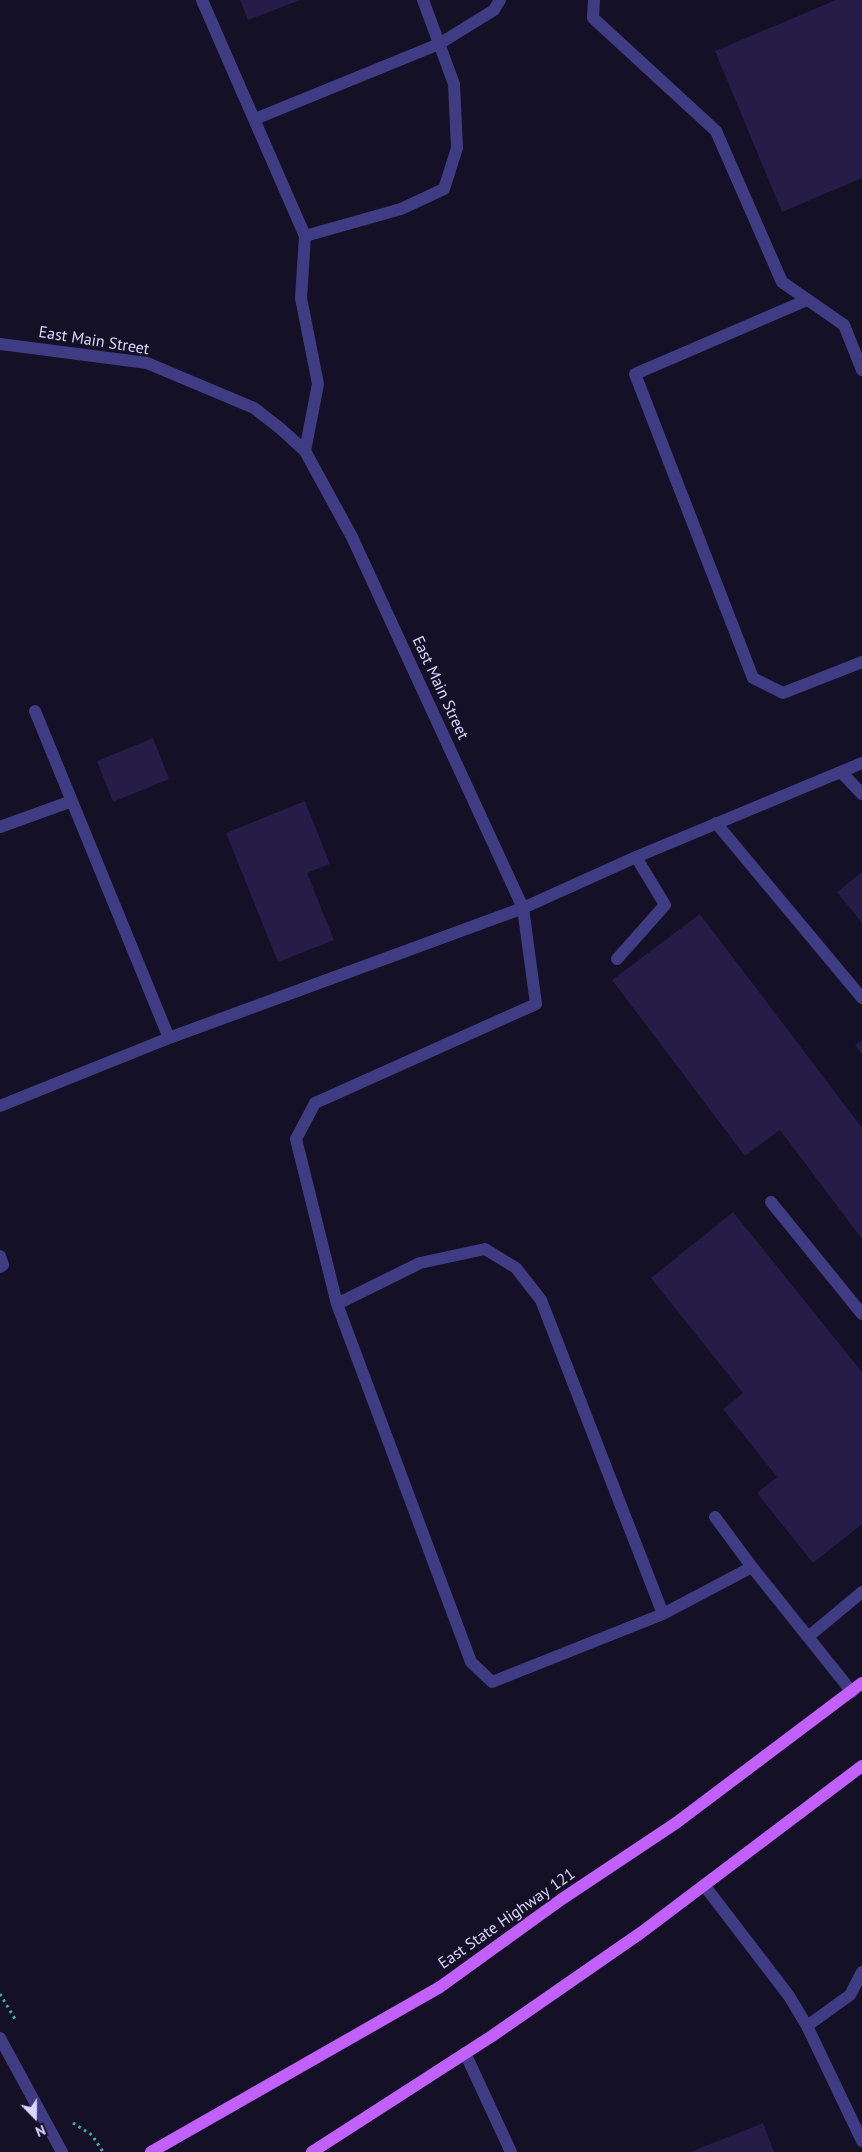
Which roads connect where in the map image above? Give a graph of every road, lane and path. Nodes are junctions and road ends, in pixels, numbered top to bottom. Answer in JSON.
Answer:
{"nodes":[{"id":1,"x":202,"y":0,"type":"edge"},
{"id":2,"x":423,"y":0,"type":"edge"},
{"id":3,"x":500,"y":0,"type":"edge"},
{"id":4,"x":594,"y":0,"type":"edge"},
{"id":5,"x":439,"y":44,"type":"junction"},
{"id":6,"x":255,"y":119,"type":"junction"},
{"id":7,"x":306,"y":236,"type":"junction"},
{"id":8,"x":807,"y":300,"type":"junction"},
{"id":9,"x":0,"y":344,"type":"edge"},
{"id":10,"x":862,"y":370,"type":"edge"},
{"id":11,"x":305,"y":451,"type":"junction"},
{"id":12,"x":862,"y":662,"type":"edge"},
{"id":13,"x":35,"y":711,"type":"dead end"},
{"id":14,"x":862,"y":763,"type":"edge"},
{"id":15,"x":841,"y":772,"type":"junction"},
{"id":16,"x":862,"y":794,"type":"edge"},
{"id":17,"x":72,"y":801,"type":"junction"},
{"id":18,"x":716,"y":823,"type":"junction"},
{"id":19,"x":0,"y":827,"type":"edge"},
{"id":20,"x":636,"y":857,"type":"junction"},
{"id":21,"x":523,"y":908,"type":"junction"},
{"id":22,"x":617,"y":959,"type":"dead end"},
{"id":23,"x":862,"y":998,"type":"edge"},
{"id":24,"x":169,"y":1038,"type":"junction"},
{"id":25,"x":0,"y":1106,"type":"edge"},
{"id":26,"x":771,"y":1202,"type":"dead end"},
{"id":27,"x":0,"y":1256,"type":"edge"},
{"id":28,"x":0,"y":1267,"type":"edge"},
{"id":29,"x":337,"y":1304,"type":"junction"},
{"id":30,"x":862,"y":1314,"type":"edge"},
{"id":31,"x":716,"y":1518,"type":"dead end"},
{"id":32,"x":752,"y":1567,"type":"junction"},
{"id":33,"x":862,"y":1592,"type":"edge"},
{"id":34,"x":662,"y":1614,"type":"junction"},
{"id":35,"x":808,"y":1637,"type":"junction"},
{"id":36,"x":862,"y":1684,"type":"edge"},
{"id":37,"x":852,"y":1692,"type":"junction"},
{"id":38,"x":862,"y":1766,"type":"edge"},
{"id":39,"x":704,"y":1885,"type":"junction"},
{"id":40,"x":862,"y":1972,"type":"edge"},
{"id":41,"x":807,"y":2026,"type":"junction"},
{"id":42,"x":0,"y":2038,"type":"edge"},
{"id":43,"x":465,"y":2053,"type":"junction"},
{"id":44,"x":92,"y":2135,"type":"dead end"},
{"id":45,"x":862,"y":2141,"type":"edge"},
{"id":46,"x":62,"y":2152,"type":"edge"},
{"id":47,"x":103,"y":2152,"type":"edge"},
{"id":48,"x":151,"y":2152,"type":"edge"},
{"id":49,"x":312,"y":2152,"type":"edge"},
{"id":50,"x":511,"y":2152,"type":"edge"}],
"edges":[{"from":1,"to":6,"type":"street"},
{"from":2,"to":5,"type":"street"},
{"from":3,"to":5,"type":"street"},
{"from":4,"to":8,"type":"street"},
{"from":5,"to":6,"type":"street"},
{"from":5,"to":7,"type":"street"},
{"from":6,"to":7,"type":"street"},
{"from":7,"to":11,"type":"street"},
{"from":8,"to":10,"type":"street"},
{"from":8,"to":12,"type":"street"},
{"from":9,"to":11,"type":"street","name":"East Main Street"},
{"from":11,"to":21,"type":"street","name":"East Main Street"},
{"from":13,"to":17,"type":"street"},
{"from":14,"to":15,"type":"street"},
{"from":15,"to":16,"type":"street"},
{"from":15,"to":18,"type":"street"},
{"from":17,"to":19,"type":"street"},
{"from":17,"to":24,"type":"street"},
{"from":18,"to":20,"type":"street"},
{"from":18,"to":23,"type":"street"},
{"from":20,"to":21,"type":"street"},
{"from":20,"to":22,"type":"street"},
{"from":21,"to":24,"type":"street"},
{"from":21,"to":29,"type":"street","name":"East Main Street"},
{"from":24,"to":25,"type":"street"},
{"from":26,"to":30,"type":"street"},
{"from":27,"to":28,"type":"street"},
{"from":29,"to":34,"type":"street"},
{"from":29,"to":34,"type":"street"},
{"from":31,"to":32,"type":"street"},
{"from":32,"to":34,"type":"street"},
{"from":32,"to":35,"type":"street"},
{"from":33,"to":35,"type":"street"},
{"from":35,"to":37,"type":"street"},
{"from":36,"to":37,"type":"main road","name":"East State Highway 121"},
{"from":37,"to":48,"type":"main road","name":"East State Highway 121"},
{"from":38,"to":39,"type":"main road"},
{"from":39,"to":41,"type":"street"},
{"from":39,"to":43,"type":"main road"},
{"from":40,"to":41,"type":"street"},
{"from":41,"to":45,"type":"street"},
{"from":42,"to":46,"type":"street"},
{"from":43,"to":49,"type":"main road"},
{"from":43,"to":50,"type":"street"},
{"from":44,"to":47,"type":"path"}]}
